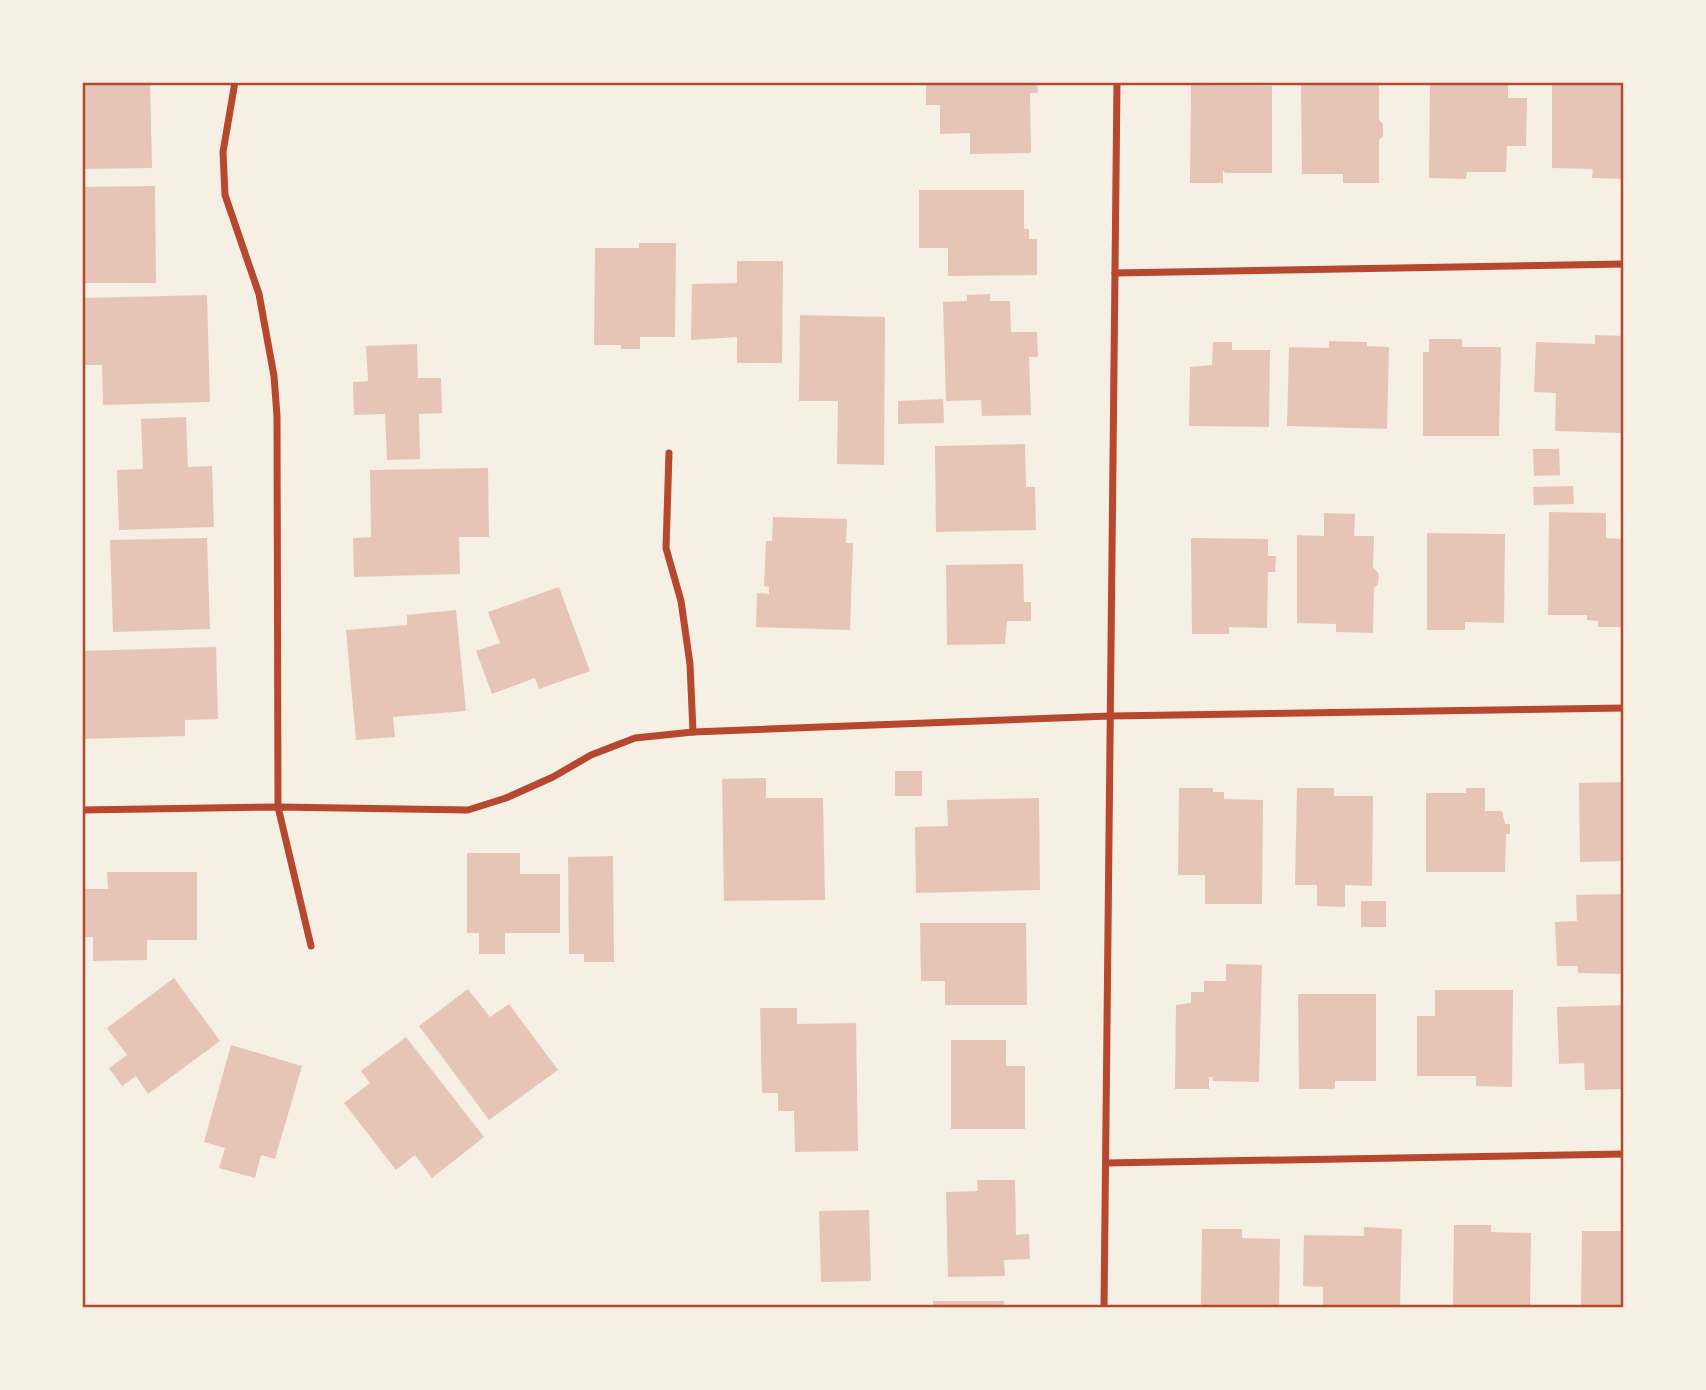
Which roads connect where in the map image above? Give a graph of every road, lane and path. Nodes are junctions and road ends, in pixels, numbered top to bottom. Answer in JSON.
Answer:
{"nodes":[{"id":1,"x":234,"y":82,"type":"edge"},
{"id":2,"x":1117,"y":82,"type":"edge"},
{"id":3,"x":1624,"y":264,"type":"edge"},
{"id":4,"x":1115,"y":274,"type":"junction"},
{"id":5,"x":669,"y":453,"type":"dead end"},
{"id":6,"x":1624,"y":708,"type":"edge"},
{"id":7,"x":1110,"y":716,"type":"junction"},
{"id":8,"x":693,"y":732,"type":"junction"},
{"id":9,"x":278,"y":807,"type":"junction"},
{"id":10,"x":82,"y":810,"type":"edge"},
{"id":11,"x":311,"y":946,"type":"dead end"},
{"id":12,"x":1624,"y":1154,"type":"edge"},
{"id":13,"x":1106,"y":1163,"type":"junction"},
{"id":14,"x":1104,"y":1308,"type":"edge"}],
"edges":[{"from":1,"to":9,"type":"street"},
{"from":2,"to":4,"type":"street"},
{"from":3,"to":4,"type":"street"},
{"from":4,"to":7,"type":"street"},
{"from":5,"to":8,"type":"street"},
{"from":6,"to":7,"type":"street"},
{"from":7,"to":8,"type":"street"},
{"from":7,"to":13,"type":"street"},
{"from":8,"to":9,"type":"street"},
{"from":9,"to":10,"type":"street"},
{"from":9,"to":11,"type":"street"},
{"from":12,"to":13,"type":"street"},
{"from":13,"to":14,"type":"street"}]}
